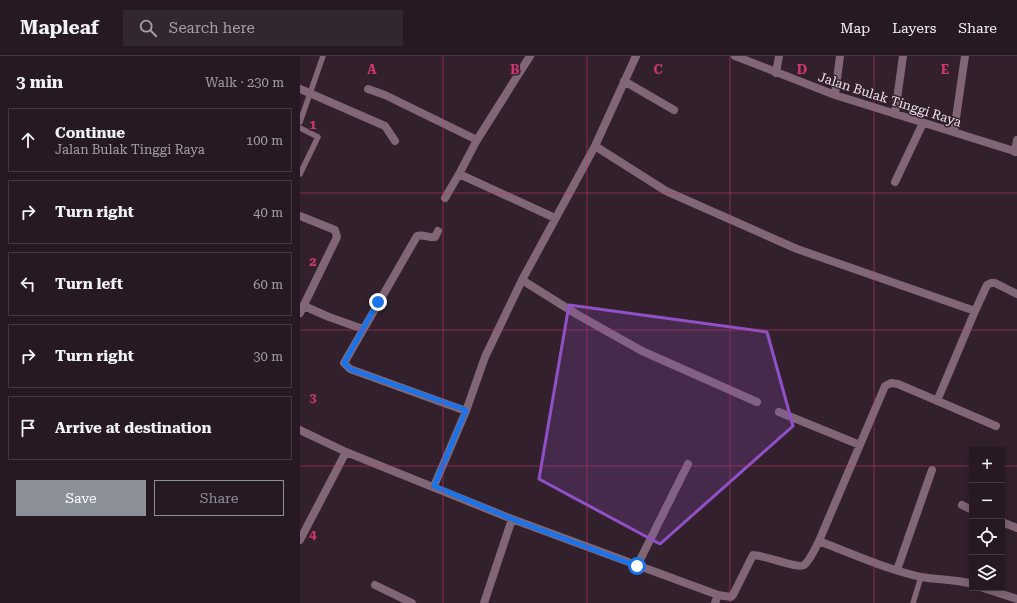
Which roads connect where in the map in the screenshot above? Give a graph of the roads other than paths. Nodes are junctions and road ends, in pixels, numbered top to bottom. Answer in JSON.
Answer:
{"nodes":[{"id":1,"x":323,"y":56,"type":"edge"},
{"id":2,"x":530,"y":56,"type":"edge"},
{"id":3,"x":636,"y":56,"type":"edge"},
{"id":4,"x":735,"y":56,"type":"edge"},
{"id":5,"x":779,"y":56,"type":"edge"},
{"id":6,"x":840,"y":56,"type":"edge"},
{"id":7,"x":903,"y":56,"type":"edge"},
{"id":8,"x":965,"y":56,"type":"edge"},
{"id":9,"x":776,"y":73,"type":"junction"},
{"id":10,"x":624,"y":81,"type":"junction"},
{"id":11,"x":300,"y":88,"type":"edge"},
{"id":12,"x":368,"y":89,"type":"dead end"},
{"id":13,"x":310,"y":93,"type":"junction"},
{"id":14,"x":835,"y":95,"type":"junction"},
{"id":15,"x":674,"y":110,"type":"dead end"},
{"id":16,"x":895,"y":114,"type":"junction"},
{"id":17,"x":300,"y":122,"type":"edge"},
{"id":18,"x":923,"y":123,"type":"junction"},
{"id":19,"x":300,"y":128,"type":"edge"},
{"id":20,"x":954,"y":132,"type":"junction"},
{"id":21,"x":477,"y":140,"type":"junction"},
{"id":22,"x":1017,"y":140,"type":"edge"},
{"id":23,"x":395,"y":141,"type":"dead end"},
{"id":24,"x":595,"y":146,"type":"junction"},
{"id":25,"x":1016,"y":152,"type":"edge"},
{"id":26,"x":300,"y":174,"type":"edge"},
{"id":27,"x":460,"y":174,"type":"junction"},
{"id":28,"x":895,"y":182,"type":"dead end"},
{"id":29,"x":445,"y":198,"type":"dead end"},
{"id":30,"x":300,"y":216,"type":"edge"},
{"id":31,"x":555,"y":218,"type":"junction"},
{"id":32,"x":438,"y":231,"type":"dead end"},
{"id":33,"x":522,"y":280,"type":"junction"},
{"id":34,"x":1017,"y":294,"type":"edge"},
{"id":35,"x":302,"y":309,"type":"edge"},
{"id":36,"x":975,"y":311,"type":"junction"},
{"id":37,"x":363,"y":329,"type":"junction"},
{"id":38,"x":937,"y":401,"type":"junction"},
{"id":39,"x":756,"y":402,"type":"dead end"},
{"id":40,"x":466,"y":410,"type":"junction"},
{"id":41,"x":779,"y":412,"type":"dead end"},
{"id":42,"x":996,"y":426,"type":"dead end"},
{"id":43,"x":300,"y":430,"type":"edge"},
{"id":44,"x":860,"y":445,"type":"junction"},
{"id":45,"x":346,"y":452,"type":"junction"},
{"id":46,"x":688,"y":464,"type":"dead end"},
{"id":47,"x":932,"y":470,"type":"dead end"},
{"id":48,"x":434,"y":486,"type":"junction"},
{"id":49,"x":962,"y":505,"type":"dead end"},
{"id":50,"x":969,"y":508,"type":"edge"},
{"id":51,"x":512,"y":519,"type":"junction"},
{"id":52,"x":1005,"y":523,"type":"edge"},
{"id":53,"x":1017,"y":528,"type":"edge"},
{"id":54,"x":300,"y":540,"type":"edge"},
{"id":55,"x":819,"y":541,"type":"junction"},
{"id":56,"x":637,"y":566,"type":"junction"},
{"id":57,"x":897,"y":570,"type":"junction"},
{"id":58,"x":921,"y":577,"type":"junction"},
{"id":59,"x":969,"y":583,"type":"edge"},
{"id":60,"x":375,"y":586,"type":"dead end"},
{"id":61,"x":992,"y":591,"type":"edge"},
{"id":62,"x":716,"y":599,"type":"edge"},
{"id":63,"x":1017,"y":600,"type":"edge"},
{"id":64,"x":412,"y":603,"type":"edge"},
{"id":65,"x":484,"y":603,"type":"edge"},
{"id":66,"x":913,"y":603,"type":"edge"}],
"edges":[{"from":1,"to":13,"type":"lane"},
{"from":2,"to":21,"type":"street"},
{"from":3,"to":10,"type":"street"},
{"from":4,"to":9,"type":"street","name":"Jalan Bulak Tinggi Raya"},
{"from":5,"to":9,"type":"street"},
{"from":6,"to":14,"type":"street"},
{"from":7,"to":16,"type":"street"},
{"from":8,"to":20,"type":"street"},
{"from":9,"to":14,"type":"street","name":"Jalan Bulak Tinggi Raya"},
{"from":10,"to":15,"type":"street"},
{"from":10,"to":24,"type":"street"},
{"from":11,"to":13,"type":"street"},
{"from":12,"to":21,"type":"street"},
{"from":13,"to":17,"type":"lane"},
{"from":13,"to":23,"type":"street"},
{"from":14,"to":16,"type":"street","name":"Jalan Bulak Tinggi Raya"},
{"from":16,"to":18,"type":"street","name":"Jalan Bulak Tinggi Raya"},
{"from":18,"to":20,"type":"street","name":"Jalan Bulak Tinggi Raya"},
{"from":18,"to":28,"type":"street"},
{"from":19,"to":26,"type":"lane"},
{"from":20,"to":25,"type":"street","name":"Jalan Bulak Tinggi Raya"},
{"from":21,"to":27,"type":"street"},
{"from":22,"to":25,"type":"street"},
{"from":24,"to":31,"type":"street"},
{"from":24,"to":36,"type":"street"},
{"from":27,"to":29,"type":"street"},
{"from":27,"to":31,"type":"street"},
{"from":30,"to":35,"type":"street"},
{"from":31,"to":33,"type":"street"},
{"from":32,"to":37,"type":"street"},
{"from":33,"to":39,"type":"street"},
{"from":33,"to":40,"type":"street"},
{"from":34,"to":36,"type":"street"},
{"from":35,"to":37,"type":"street"},
{"from":36,"to":38,"type":"street"},
{"from":37,"to":40,"type":"street"},
{"from":38,"to":42,"type":"street"},
{"from":38,"to":44,"type":"street"},
{"from":40,"to":48,"type":"street"},
{"from":41,"to":44,"type":"street"},
{"from":43,"to":45,"type":"street"},
{"from":44,"to":55,"type":"street"},
{"from":45,"to":48,"type":"street"},
{"from":45,"to":54,"type":"street"},
{"from":46,"to":56,"type":"street"},
{"from":47,"to":57,"type":"street"},
{"from":48,"to":51,"type":"street"},
{"from":49,"to":50,"type":"street"},
{"from":51,"to":56,"type":"street"},
{"from":51,"to":65,"type":"street"},
{"from":52,"to":53,"type":"street"},
{"from":55,"to":57,"type":"street"},
{"from":55,"to":62,"type":"street"},
{"from":56,"to":62,"type":"street"},
{"from":57,"to":58,"type":"street"},
{"from":58,"to":59,"type":"street"},
{"from":58,"to":66,"type":"lane"},
{"from":60,"to":64,"type":"street"},
{"from":61,"to":63,"type":"street"}]}
